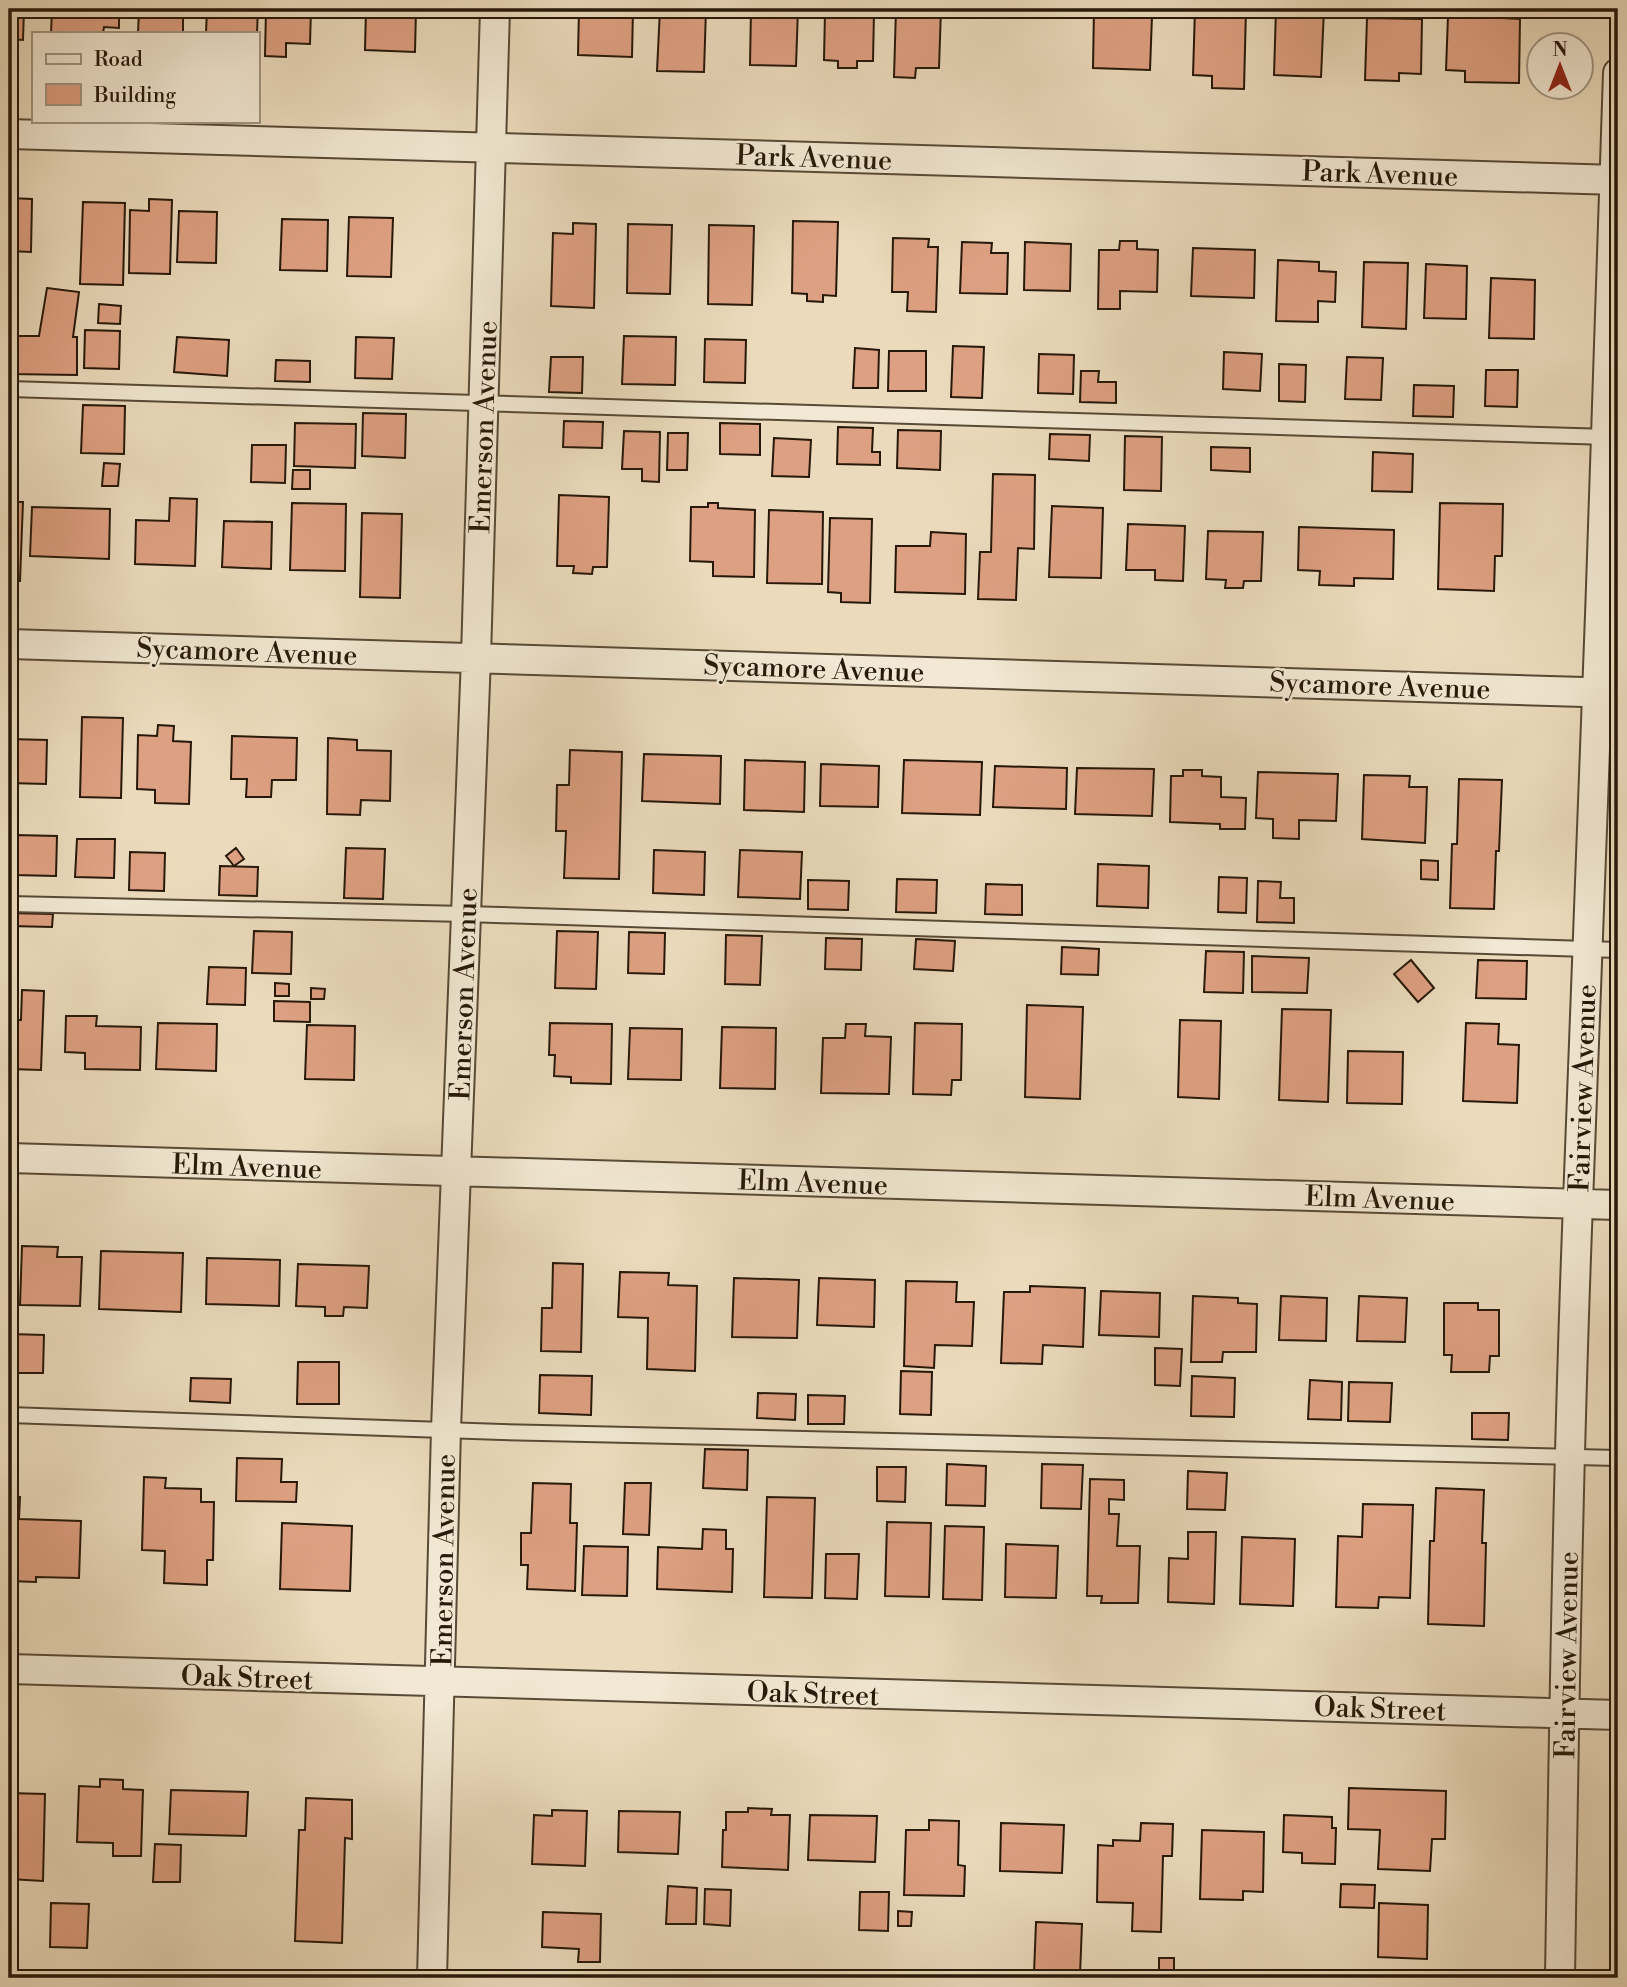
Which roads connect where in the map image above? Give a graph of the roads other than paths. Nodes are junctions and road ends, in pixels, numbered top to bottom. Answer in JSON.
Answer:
{"nodes":[{"id":1,"x":495,"y":9,"type":"edge"},
{"id":2,"x":1618,"y":73,"type":"edge"},
{"id":3,"x":9,"y":134,"type":"edge"},
{"id":4,"x":491,"y":147,"type":"junction"},
{"id":5,"x":1617,"y":180,"type":"edge"},
{"id":6,"x":9,"y":389,"type":"edge"},
{"id":7,"x":484,"y":404,"type":"junction"},
{"id":8,"x":1612,"y":437,"type":"edge"},
{"id":9,"x":9,"y":644,"type":"edge"},
{"id":10,"x":476,"y":657,"type":"junction"},
{"id":11,"x":1608,"y":693,"type":"edge"},
{"id":12,"x":9,"y":904,"type":"edge"},
{"id":13,"x":466,"y":914,"type":"junction"},
{"id":14,"x":1587,"y":950,"type":"junction"},
{"id":15,"x":1618,"y":950,"type":"edge"},
{"id":16,"x":9,"y":1158,"type":"edge"},
{"id":17,"x":457,"y":1172,"type":"junction"},
{"id":18,"x":1577,"y":1204,"type":"junction"},
{"id":19,"x":1618,"y":1205,"type":"edge"},
{"id":20,"x":9,"y":1415,"type":"edge"},
{"id":21,"x":446,"y":1429,"type":"junction"},
{"id":22,"x":1570,"y":1457,"type":"junction"},
{"id":23,"x":1618,"y":1458,"type":"edge"},
{"id":24,"x":9,"y":1670,"type":"edge"},
{"id":25,"x":440,"y":1683,"type":"junction"},
{"id":26,"x":1565,"y":1713,"type":"junction"},
{"id":27,"x":1618,"y":1715,"type":"edge"},
{"id":28,"x":432,"y":1978,"type":"edge"},
{"id":29,"x":1560,"y":1978,"type":"edge"}],
"edges":[{"from":1,"to":4,"type":"street","name":"Emerson Avenue"},
{"from":2,"to":5,"type":"street","name":"Fairview Avenue"},
{"from":3,"to":4,"type":"street","name":"Park Avenue"},
{"from":4,"to":5,"type":"street","name":"Park Avenue"},
{"from":4,"to":7,"type":"street","name":"Emerson Avenue"},
{"from":5,"to":8,"type":"street","name":"Fairview Avenue"},
{"from":6,"to":7,"type":"lane"},
{"from":7,"to":8,"type":"lane"},
{"from":7,"to":10,"type":"street","name":"Emerson Avenue"},
{"from":8,"to":11,"type":"street","name":"Fairview Avenue"},
{"from":9,"to":10,"type":"street","name":"Sycamore Avenue"},
{"from":10,"to":11,"type":"street","name":"Sycamore Avenue"},
{"from":10,"to":13,"type":"street","name":"Emerson Avenue"},
{"from":11,"to":14,"type":"street","name":"Fairview Avenue"},
{"from":12,"to":13,"type":"lane"},
{"from":13,"to":14,"type":"lane"},
{"from":13,"to":17,"type":"street","name":"Emerson Avenue"},
{"from":14,"to":15,"type":"lane"},
{"from":14,"to":18,"type":"street","name":"Fairview Avenue"},
{"from":16,"to":17,"type":"street","name":"Elm Avenue"},
{"from":17,"to":18,"type":"street","name":"Elm Avenue"},
{"from":17,"to":21,"type":"street","name":"Emerson Avenue"},
{"from":18,"to":19,"type":"street","name":"Elm Avenue"},
{"from":18,"to":22,"type":"street","name":"Fairview Avenue"},
{"from":20,"to":21,"type":"lane"},
{"from":21,"to":22,"type":"lane"},
{"from":21,"to":25,"type":"street","name":"Emerson Avenue"},
{"from":22,"to":23,"type":"lane"},
{"from":22,"to":26,"type":"street","name":"Fairview Avenue"},
{"from":24,"to":25,"type":"street","name":"Oak Street"},
{"from":25,"to":26,"type":"street","name":"Oak Street"},
{"from":25,"to":28,"type":"street","name":"Emerson Avenue"},
{"from":26,"to":27,"type":"street","name":"Oak Street"},
{"from":26,"to":29,"type":"street","name":"Fairview Avenue"}]}
